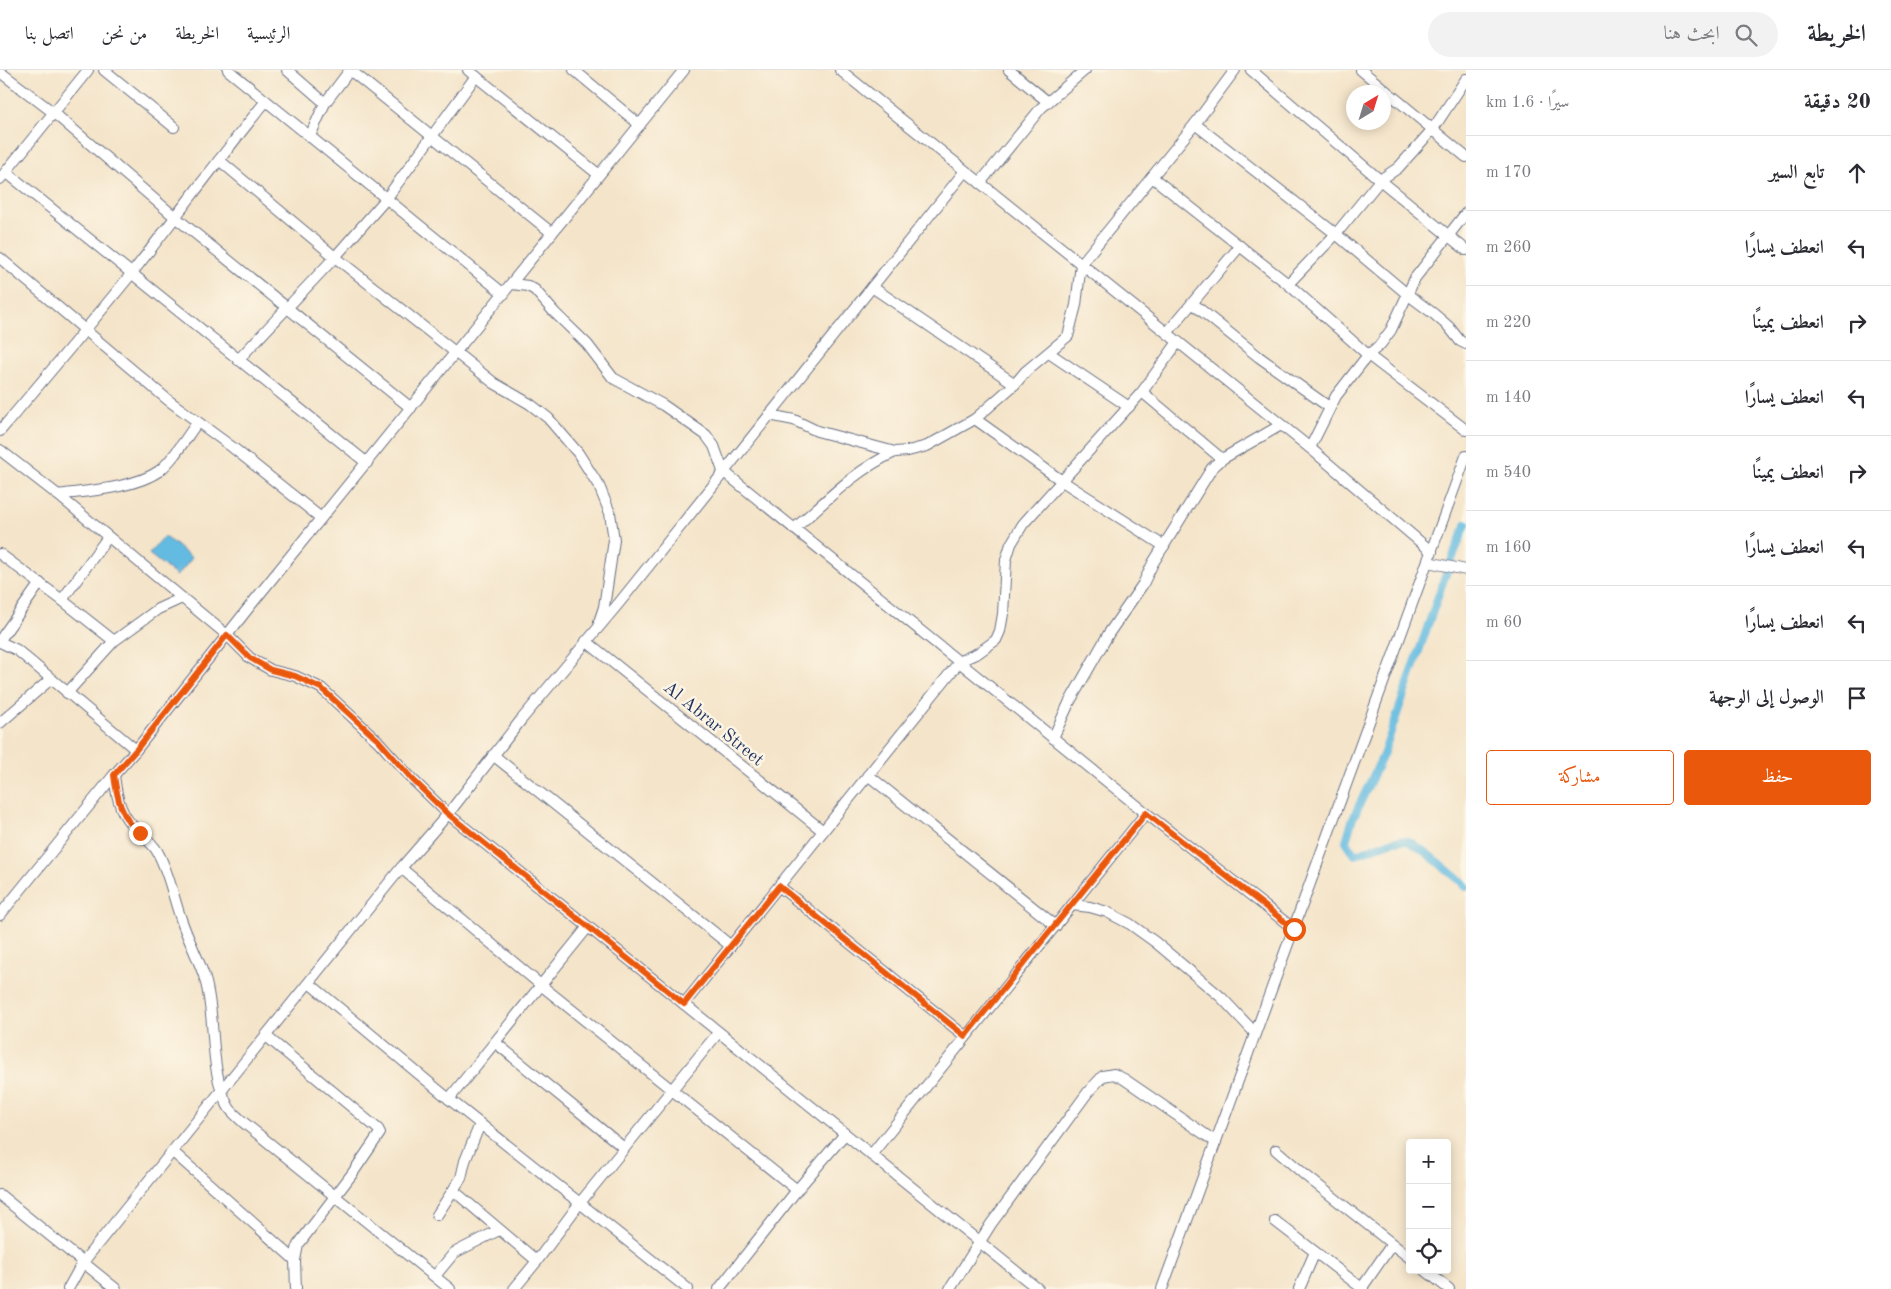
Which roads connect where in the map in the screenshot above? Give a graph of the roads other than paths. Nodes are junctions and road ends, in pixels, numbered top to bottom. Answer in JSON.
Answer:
{"nodes":[{"id":1,"x":88,"y":70,"type":"edge"},
{"id":2,"x":104,"y":70,"type":"edge"},
{"id":3,"x":228,"y":70,"type":"edge"},
{"id":4,"x":287,"y":70,"type":"edge"},
{"id":5,"x":350,"y":70,"type":"edge"},
{"id":6,"x":574,"y":70,"type":"edge"},
{"id":7,"x":684,"y":70,"type":"edge"},
{"id":8,"x":840,"y":70,"type":"edge"},
{"id":9,"x":1009,"y":70,"type":"edge"},
{"id":10,"x":1085,"y":70,"type":"edge"},
{"id":11,"x":1235,"y":70,"type":"edge"},
{"id":12,"x":1251,"y":70,"type":"edge"},
{"id":13,"x":1361,"y":70,"type":"edge"},
{"id":14,"x":0,"y":72,"type":"edge"},
{"id":15,"x":472,"y":73,"type":"edge"},
{"id":16,"x":1466,"y":79,"type":"edge"},
{"id":17,"x":266,"y":101,"type":"junction"},
{"id":18,"x":1048,"y":102,"type":"junction"},
{"id":19,"x":325,"y":103,"type":"junction"},
{"id":20,"x":54,"y":113,"type":"junction"},
{"id":21,"x":1195,"y":124,"type":"junction"},
{"id":22,"x":640,"y":125,"type":"junction"},
{"id":23,"x":174,"y":127,"type":"dead end"},
{"id":24,"x":1433,"y":129,"type":"junction"},
{"id":25,"x":310,"y":136,"type":"junction"},
{"id":26,"x":432,"y":136,"type":"junction"},
{"id":27,"x":1466,"y":157,"type":"edge"},
{"id":28,"x":219,"y":160,"type":"junction"},
{"id":29,"x":965,"y":171,"type":"junction"},
{"id":30,"x":598,"y":174,"type":"junction"},
{"id":31,"x":3,"y":175,"type":"edge"},
{"id":32,"x":1152,"y":178,"type":"junction"},
{"id":33,"x":1380,"y":180,"type":"junction"},
{"id":34,"x":980,"y":183,"type":"junction"},
{"id":35,"x":386,"y":199,"type":"junction"},
{"id":36,"x":1466,"y":213,"type":"edge"},
{"id":37,"x":175,"y":216,"type":"junction"},
{"id":38,"x":552,"y":234,"type":"junction"},
{"id":39,"x":1336,"y":234,"type":"junction"},
{"id":40,"x":1448,"y":237,"type":"junction"},
{"id":41,"x":1240,"y":246,"type":"junction"},
{"id":42,"x":1466,"y":250,"type":"edge"},
{"id":43,"x":335,"y":257,"type":"junction"},
{"id":44,"x":0,"y":258,"type":"edge"},
{"id":45,"x":1082,"y":264,"type":"junction"},
{"id":46,"x":132,"y":272,"type":"junction"},
{"id":47,"x":512,"y":284,"type":"junction"},
{"id":48,"x":1288,"y":284,"type":"junction"},
{"id":49,"x":872,"y":287,"type":"junction"},
{"id":50,"x":504,"y":294,"type":"junction"},
{"id":51,"x":1407,"y":294,"type":"junction"},
{"id":52,"x":1192,"y":303,"type":"junction"},
{"id":53,"x":288,"y":307,"type":"junction"},
{"id":54,"x":85,"y":330,"type":"junction"},
{"id":55,"x":1167,"y":333,"type":"junction"},
{"id":56,"x":1178,"y":342,"type":"junction"},
{"id":57,"x":1466,"y":344,"type":"edge"},
{"id":58,"x":456,"y":353,"type":"junction"},
{"id":59,"x":1049,"y":353,"type":"junction"},
{"id":60,"x":1368,"y":355,"type":"junction"},
{"id":61,"x":238,"y":360,"type":"junction"},
{"id":62,"x":1015,"y":384,"type":"junction"},
{"id":63,"x":1142,"y":392,"type":"junction"},
{"id":64,"x":1129,"y":407,"type":"junction"},
{"id":65,"x":1329,"y":407,"type":"junction"},
{"id":66,"x":411,"y":408,"type":"junction"},
{"id":67,"x":769,"y":415,"type":"junction"},
{"id":68,"x":975,"y":419,"type":"junction"},
{"id":69,"x":197,"y":423,"type":"junction"},
{"id":70,"x":1281,"y":425,"type":"junction"},
{"id":71,"x":1466,"y":430,"type":"edge"},
{"id":72,"x":0,"y":431,"type":"edge"},
{"id":73,"x":1310,"y":448,"type":"junction"},
{"id":74,"x":0,"y":450,"type":"edge"},
{"id":75,"x":895,"y":452,"type":"junction"},
{"id":76,"x":1466,"y":456,"type":"edge"},
{"id":77,"x":1222,"y":460,"type":"junction"},
{"id":78,"x":366,"y":462,"type":"junction"},
{"id":79,"x":723,"y":471,"type":"junction"},
{"id":80,"x":1062,"y":481,"type":"junction"},
{"id":81,"x":58,"y":495,"type":"junction"},
{"id":82,"x":321,"y":518,"type":"junction"},
{"id":83,"x":794,"y":529,"type":"junction"},
{"id":84,"x":108,"y":537,"type":"junction"},
{"id":85,"x":1164,"y":546,"type":"junction"},
{"id":86,"x":0,"y":554,"type":"edge"},
{"id":87,"x":1430,"y":557,"type":"junction"},
{"id":88,"x":1462,"y":570,"type":"edge"},
{"id":89,"x":40,"y":583,"type":"junction"},
{"id":90,"x":182,"y":598,"type":"junction"},
{"id":91,"x":62,"y":600,"type":"junction"},
{"id":92,"x":597,"y":627,"type":"junction"},
{"id":93,"x":227,"y":635,"type":"junction"},
{"id":94,"x":0,"y":641,"type":"edge"},
{"id":95,"x":586,"y":641,"type":"junction"},
{"id":96,"x":114,"y":642,"type":"junction"},
{"id":97,"x":960,"y":661,"type":"junction"},
{"id":98,"x":51,"y":680,"type":"junction"},
{"id":99,"x":67,"y":693,"type":"junction"},
{"id":100,"x":0,"y":722,"type":"edge"},
{"id":101,"x":1053,"y":738,"type":"junction"},
{"id":102,"x":136,"y":750,"type":"junction"},
{"id":103,"x":493,"y":754,"type":"junction"},
{"id":104,"x":114,"y":775,"type":"junction"},
{"id":105,"x":868,"y":775,"type":"junction"},
{"id":106,"x":1146,"y":813,"type":"junction"},
{"id":107,"x":448,"y":814,"type":"junction"},
{"id":108,"x":823,"y":831,"type":"junction"},
{"id":109,"x":401,"y":868,"type":"junction"},
{"id":110,"x":779,"y":886,"type":"junction"},
{"id":111,"x":1072,"y":905,"type":"junction"},
{"id":112,"x":0,"y":915,"type":"edge"},
{"id":113,"x":1056,"y":926,"type":"junction"},
{"id":114,"x":588,"y":927,"type":"junction"},
{"id":115,"x":1294,"y":929,"type":"junction"},
{"id":116,"x":731,"y":946,"type":"junction"},
{"id":117,"x":309,"y":983,"type":"junction"},
{"id":118,"x":542,"y":986,"type":"junction"},
{"id":119,"x":684,"y":1004,"type":"junction"},
{"id":120,"x":718,"y":1033,"type":"junction"},
{"id":121,"x":1254,"y":1033,"type":"junction"},
{"id":122,"x":266,"y":1036,"type":"junction"},
{"id":123,"x":965,"y":1036,"type":"junction"},
{"id":124,"x":496,"y":1043,"type":"junction"},
{"id":125,"x":671,"y":1091,"type":"junction"},
{"id":126,"x":222,"y":1092,"type":"junction"},
{"id":127,"x":449,"y":1099,"type":"junction"},
{"id":128,"x":480,"y":1124,"type":"junction"},
{"id":129,"x":845,"y":1134,"type":"junction"},
{"id":130,"x":1216,"y":1142,"type":"junction"},
{"id":131,"x":624,"y":1148,"type":"junction"},
{"id":132,"x":1276,"y":1150,"type":"dead end"},
{"id":133,"x":173,"y":1152,"type":"junction"},
{"id":134,"x":871,"y":1155,"type":"junction"},
{"id":135,"x":796,"y":1190,"type":"junction"},
{"id":136,"x":454,"y":1191,"type":"junction"},
{"id":137,"x":0,"y":1195,"type":"edge"},
{"id":138,"x":336,"y":1196,"type":"junction"},
{"id":139,"x":579,"y":1204,"type":"junction"},
{"id":140,"x":437,"y":1216,"type":"dead end"},
{"id":141,"x":1275,"y":1221,"type":"dead end"},
{"id":142,"x":500,"y":1230,"type":"junction"},
{"id":143,"x":980,"y":1243,"type":"junction"},
{"id":144,"x":1392,"y":1244,"type":"junction"},
{"id":145,"x":1315,"y":1252,"type":"junction"},
{"id":146,"x":1406,"y":1255,"type":"edge"},
{"id":147,"x":295,"y":1260,"type":"junction"},
{"id":148,"x":538,"y":1261,"type":"junction"},
{"id":149,"x":83,"y":1262,"type":"junction"},
{"id":150,"x":1430,"y":1274,"type":"edge"},
{"id":151,"x":434,"y":1276,"type":"junction"},
{"id":152,"x":68,"y":1289,"type":"edge"},
{"id":153,"x":116,"y":1289,"type":"edge"},
{"id":154,"x":296,"y":1289,"type":"edge"},
{"id":155,"x":450,"y":1289,"type":"edge"},
{"id":156,"x":514,"y":1289,"type":"edge"},
{"id":157,"x":688,"y":1289,"type":"edge"},
{"id":158,"x":719,"y":1289,"type":"edge"},
{"id":159,"x":950,"y":1289,"type":"edge"},
{"id":160,"x":1038,"y":1289,"type":"edge"},
{"id":161,"x":1162,"y":1289,"type":"edge"},
{"id":162,"x":1299,"y":1289,"type":"edge"},
{"id":163,"x":1362,"y":1289,"type":"edge"},
{"id":164,"x":1449,"y":1289,"type":"edge"}],
"edges":[{"from":1,"to":20,"type":"street"},
{"from":2,"to":23,"type":"street"},
{"from":3,"to":17,"type":"street"},
{"from":4,"to":19,"type":"street"},
{"from":5,"to":19,"type":"street"},
{"from":5,"to":26,"type":"street"},
{"from":6,"to":22,"type":"street"},
{"from":7,"to":22,"type":"street"},
{"from":8,"to":29,"type":"street"},
{"from":9,"to":18,"type":"street"},
{"from":10,"to":18,"type":"street"},
{"from":11,"to":21,"type":"street"},
{"from":12,"to":33,"type":"street"},
{"from":13,"to":24,"type":"street"},
{"from":14,"to":20,"type":"street"},
{"from":15,"to":26,"type":"street"},
{"from":15,"to":30,"type":"street"},
{"from":16,"to":24,"type":"street"},
{"from":17,"to":25,"type":"street"},
{"from":17,"to":28,"type":"street"},
{"from":18,"to":34,"type":"street"},
{"from":19,"to":25,"type":"street"},
{"from":20,"to":31,"type":"street"},
{"from":20,"to":37,"type":"street"},
{"from":21,"to":32,"type":"street"},
{"from":21,"to":39,"type":"street"},
{"from":22,"to":30,"type":"street"},
{"from":24,"to":27,"type":"street"},
{"from":24,"to":33,"type":"street"},
{"from":25,"to":35,"type":"street"},
{"from":26,"to":35,"type":"street"},
{"from":26,"to":38,"type":"street"},
{"from":28,"to":37,"type":"street"},
{"from":28,"to":43,"type":"street"},
{"from":29,"to":34,"type":"street"},
{"from":29,"to":49,"type":"street"},
{"from":30,"to":38,"type":"street"},
{"from":31,"to":46,"type":"street"},
{"from":32,"to":41,"type":"street"},
{"from":32,"to":45,"type":"street"},
{"from":33,"to":39,"type":"street"},
{"from":33,"to":40,"type":"street"},
{"from":34,"to":45,"type":"street"},
{"from":35,"to":43,"type":"street"},
{"from":35,"to":50,"type":"street"},
{"from":36,"to":40,"type":"street"},
{"from":37,"to":46,"type":"street"},
{"from":37,"to":53,"type":"street"},
{"from":38,"to":47,"type":"street"},
{"from":39,"to":48,"type":"street"},
{"from":39,"to":51,"type":"street"},
{"from":40,"to":42,"type":"street"},
{"from":40,"to":51,"type":"street"},
{"from":41,"to":48,"type":"street"},
{"from":41,"to":52,"type":"street"},
{"from":43,"to":53,"type":"street"},
{"from":43,"to":58,"type":"street"},
{"from":44,"to":54,"type":"street"},
{"from":45,"to":55,"type":"street"},
{"from":45,"to":59,"type":"street"},
{"from":46,"to":54,"type":"street"},
{"from":46,"to":61,"type":"street"},
{"from":47,"to":50,"type":"street"},
{"from":47,"to":79,"type":"street"},
{"from":48,"to":60,"type":"street"},
{"from":49,"to":62,"type":"street"},
{"from":49,"to":67,"type":"street"},
{"from":50,"to":58,"type":"street"},
{"from":51,"to":57,"type":"street"},
{"from":51,"to":60,"type":"street"},
{"from":52,"to":55,"type":"street"},
{"from":52,"to":65,"type":"street"},
{"from":53,"to":61,"type":"street"},
{"from":53,"to":66,"type":"street"},
{"from":54,"to":69,"type":"street"},
{"from":54,"to":72,"type":"street"},
{"from":55,"to":56,"type":"street"},
{"from":56,"to":63,"type":"street"},
{"from":56,"to":70,"type":"street"},
{"from":58,"to":66,"type":"street"},
{"from":58,"to":92,"type":"street"},
{"from":59,"to":62,"type":"street"},
{"from":59,"to":64,"type":"street"},
{"from":60,"to":65,"type":"street"},
{"from":60,"to":71,"type":"street"},
{"from":61,"to":78,"type":"street"},
{"from":62,"to":68,"type":"street"},
{"from":63,"to":64,"type":"street"},
{"from":63,"to":77,"type":"street"},
{"from":64,"to":80,"type":"street"},
{"from":65,"to":73,"type":"street"},
{"from":66,"to":78,"type":"street"},
{"from":67,"to":75,"type":"street"},
{"from":67,"to":79,"type":"street"},
{"from":68,"to":75,"type":"street"},
{"from":68,"to":80,"type":"street"},
{"from":69,"to":81,"type":"street"},
{"from":69,"to":82,"type":"street"},
{"from":70,"to":73,"type":"street"},
{"from":70,"to":77,"type":"street"},
{"from":73,"to":87,"type":"street"},
{"from":74,"to":81,"type":"street"},
{"from":75,"to":83,"type":"street"},
{"from":76,"to":87,"type":"street"},
{"from":77,"to":85,"type":"street"},
{"from":78,"to":82,"type":"street"},
{"from":79,"to":83,"type":"street"},
{"from":79,"to":92,"type":"street"},
{"from":80,"to":85,"type":"street"},
{"from":80,"to":97,"type":"street"},
{"from":81,"to":84,"type":"street"},
{"from":82,"to":93,"type":"street"},
{"from":83,"to":97,"type":"street"},
{"from":84,"to":90,"type":"street"},
{"from":84,"to":91,"type":"street"},
{"from":85,"to":101,"type":"street"},
{"from":86,"to":89,"type":"street"},
{"from":87,"to":88,"type":"street"},
{"from":87,"to":115,"type":"street"},
{"from":89,"to":91,"type":"street"},
{"from":89,"to":94,"type":"street"},
{"from":90,"to":93,"type":"street"},
{"from":90,"to":96,"type":"street"},
{"from":91,"to":96,"type":"street"},
{"from":92,"to":95,"type":"street"},
{"from":93,"to":102,"type":"street"},
{"from":93,"to":107,"type":"street"},
{"from":94,"to":98,"type":"street"},
{"from":95,"to":103,"type":"street"},
{"from":95,"to":108,"type":"street","name":"Al Abrar Street"},
{"from":96,"to":99,"type":"street"},
{"from":97,"to":101,"type":"street"},
{"from":97,"to":105,"type":"street"},
{"from":98,"to":99,"type":"street"},
{"from":98,"to":100,"type":"street"},
{"from":99,"to":102,"type":"street"},
{"from":101,"to":106,"type":"street"},
{"from":102,"to":104,"type":"street"},
{"from":103,"to":107,"type":"street"},
{"from":103,"to":116,"type":"street"},
{"from":104,"to":112,"type":"street"},
{"from":104,"to":126,"type":"street"},
{"from":105,"to":108,"type":"street"},
{"from":105,"to":113,"type":"street"},
{"from":106,"to":111,"type":"street"},
{"from":106,"to":115,"type":"street"},
{"from":107,"to":109,"type":"street"},
{"from":107,"to":114,"type":"street"},
{"from":108,"to":110,"type":"street"},
{"from":109,"to":117,"type":"street"},
{"from":109,"to":118,"type":"street"},
{"from":110,"to":116,"type":"street"},
{"from":110,"to":123,"type":"street"},
{"from":111,"to":113,"type":"street"},
{"from":111,"to":121,"type":"street"},
{"from":113,"to":123,"type":"street"},
{"from":114,"to":118,"type":"street"},
{"from":114,"to":119,"type":"street"},
{"from":115,"to":121,"type":"street"},
{"from":116,"to":119,"type":"street"},
{"from":117,"to":122,"type":"street"},
{"from":117,"to":127,"type":"street"},
{"from":118,"to":124,"type":"street"},
{"from":118,"to":125,"type":"street"},
{"from":119,"to":120,"type":"street"},
{"from":120,"to":125,"type":"street"},
{"from":120,"to":129,"type":"street"},
{"from":121,"to":130,"type":"street"},
{"from":122,"to":126,"type":"street"},
{"from":122,"to":138,"type":"street"},
{"from":123,"to":134,"type":"street"},
{"from":124,"to":127,"type":"street"},
{"from":124,"to":131,"type":"street"},
{"from":125,"to":131,"type":"street"},
{"from":125,"to":135,"type":"street"},
{"from":126,"to":133,"type":"street"},
{"from":126,"to":138,"type":"street"},
{"from":127,"to":128,"type":"street"},
{"from":128,"to":136,"type":"street"},
{"from":128,"to":139,"type":"street"},
{"from":129,"to":134,"type":"street"},
{"from":129,"to":135,"type":"street"},
{"from":130,"to":143,"type":"street"},
{"from":130,"to":161,"type":"street"},
{"from":131,"to":139,"type":"street"},
{"from":132,"to":144,"type":"street"},
{"from":133,"to":147,"type":"street"},
{"from":133,"to":149,"type":"street"},
{"from":134,"to":143,"type":"street"},
{"from":135,"to":158,"type":"street"},
{"from":136,"to":140,"type":"street"},
{"from":136,"to":142,"type":"street"},
{"from":137,"to":149,"type":"street"},
{"from":138,"to":147,"type":"street"},
{"from":138,"to":151,"type":"street"},
{"from":139,"to":148,"type":"street"},
{"from":139,"to":157,"type":"street"},
{"from":141,"to":145,"type":"street"},
{"from":142,"to":148,"type":"street"},
{"from":142,"to":151,"type":"street"},
{"from":143,"to":159,"type":"street"},
{"from":143,"to":160,"type":"street"},
{"from":144,"to":146,"type":"street"},
{"from":144,"to":163,"type":"street"},
{"from":145,"to":162,"type":"street"},
{"from":145,"to":163,"type":"street"},
{"from":147,"to":154,"type":"street"},
{"from":148,"to":156,"type":"street"},
{"from":149,"to":152,"type":"street"},
{"from":149,"to":153,"type":"street"},
{"from":150,"to":164,"type":"street"},
{"from":151,"to":155,"type":"street"}]}
